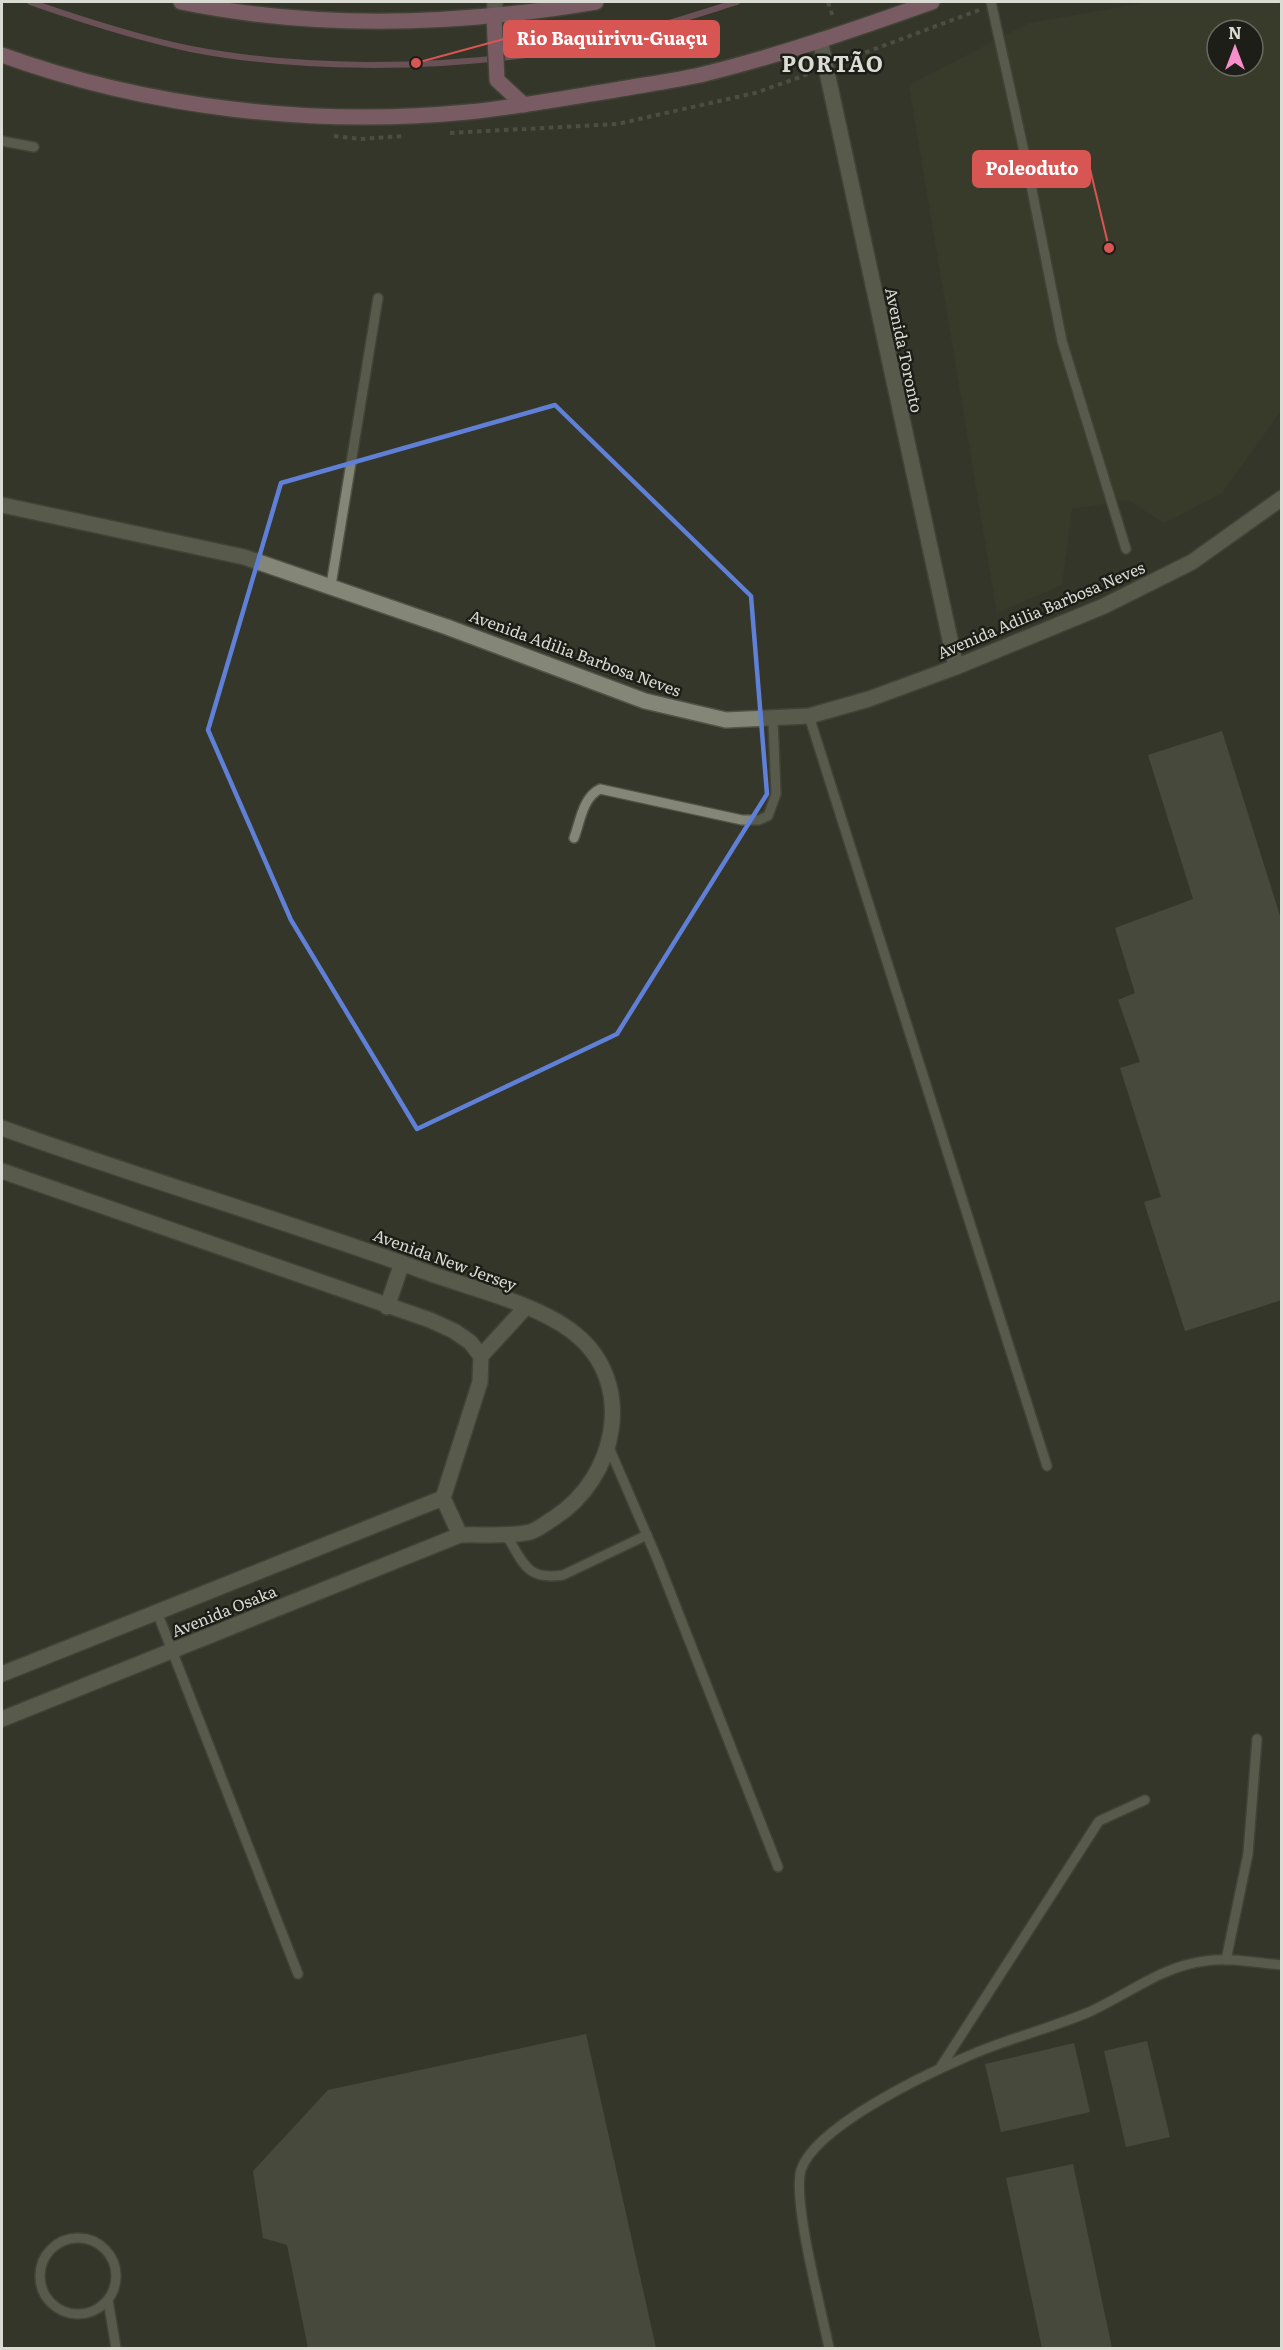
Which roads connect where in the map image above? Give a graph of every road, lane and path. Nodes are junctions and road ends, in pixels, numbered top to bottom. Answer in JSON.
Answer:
{"nodes":[{"id":1,"x":181,"y":2,"type":"edge"},
{"id":2,"x":596,"y":2,"type":"edge"},
{"id":3,"x":828,"y":2,"type":"edge"},
{"id":4,"x":932,"y":2,"type":"edge"},
{"id":5,"x":991,"y":2,"type":"edge"},
{"id":6,"x":555,"y":5,"type":"edge"},
{"id":7,"x":494,"y":9,"type":"edge"},
{"id":8,"x":833,"y":17,"type":"dead end"},
{"id":9,"x":820,"y":40,"type":"junction"},
{"id":10,"x":2,"y":55,"type":"edge"},
{"id":11,"x":524,"y":105,"type":"junction"},
{"id":12,"x":2,"y":141,"type":"edge"},
{"id":13,"x":34,"y":147,"type":"dead end"},
{"id":14,"x":378,"y":298,"type":"dead end"},
{"id":15,"x":1281,"y":498,"type":"edge"},
{"id":16,"x":2,"y":505,"type":"edge"},
{"id":17,"x":1126,"y":549,"type":"dead end"},
{"id":18,"x":331,"y":585,"type":"junction"},
{"id":19,"x":956,"y":667,"type":"junction"},
{"id":20,"x":810,"y":716,"type":"junction"},
{"id":21,"x":773,"y":720,"type":"junction"},
{"id":22,"x":574,"y":838,"type":"dead end"},
{"id":23,"x":2,"y":1128,"type":"edge"},
{"id":24,"x":2,"y":1171,"type":"edge"},
{"id":25,"x":402,"y":1263,"type":"junction"},
{"id":26,"x":387,"y":1306,"type":"junction"},
{"id":27,"x":525,"y":1308,"type":"junction"},
{"id":28,"x":481,"y":1356,"type":"junction"},
{"id":29,"x":608,"y":1445,"type":"junction"},
{"id":30,"x":1047,"y":1466,"type":"dead end"},
{"id":31,"x":442,"y":1498,"type":"junction"},
{"id":32,"x":505,"y":1533,"type":"junction"},
{"id":33,"x":460,"y":1535,"type":"junction"},
{"id":34,"x":647,"y":1535,"type":"junction"},
{"id":35,"x":157,"y":1612,"type":"junction"},
{"id":36,"x":172,"y":1651,"type":"junction"},
{"id":37,"x":2,"y":1674,"type":"edge"},
{"id":38,"x":2,"y":1719,"type":"edge"},
{"id":39,"x":1257,"y":1739,"type":"dead end"},
{"id":40,"x":1144,"y":1800,"type":"dead end"},
{"id":41,"x":778,"y":1868,"type":"dead end"},
{"id":42,"x":1226,"y":1960,"type":"junction"},
{"id":43,"x":1281,"y":1965,"type":"edge"},
{"id":44,"x":298,"y":1974,"type":"dead end"},
{"id":45,"x":939,"y":2070,"type":"junction"},
{"id":46,"x":108,"y":2300,"type":"junction"},
{"id":47,"x":116,"y":2349,"type":"edge"},
{"id":48,"x":830,"y":2349,"type":"edge"}],
"edges":[{"from":1,"to":7,"type":"main road"},
{"from":2,"to":6,"type":"main road"},
{"from":3,"to":8,"type":"path"},
{"from":4,"to":9,"type":"main road"},
{"from":5,"to":17,"type":"lane"},
{"from":6,"to":7,"type":"main road"},
{"from":7,"to":11,"type":"main road"},
{"from":9,"to":11,"type":"main road"},
{"from":9,"to":19,"type":"street","name":"Avenida Toronto"},
{"from":10,"to":11,"type":"main road"},
{"from":12,"to":13,"type":"lane"},
{"from":14,"to":18,"type":"lane"},
{"from":15,"to":19,"type":"street","name":"Avenida Adilia Barbosa Neves"},
{"from":16,"to":18,"type":"street","name":"Avenida Adilia Barbosa Neves"},
{"from":18,"to":21,"type":"street","name":"Avenida Adilia Barbosa Neves"},
{"from":19,"to":20,"type":"street","name":"Avenida Adilia Barbosa Neves"},
{"from":20,"to":21,"type":"street","name":"Avenida Adilia Barbosa Neves"},
{"from":20,"to":30,"type":"lane"},
{"from":21,"to":22,"type":"lane"},
{"from":23,"to":25,"type":"street","name":"Avenida New Jersey"},
{"from":24,"to":26,"type":"street"},
{"from":25,"to":26,"type":"street"},
{"from":25,"to":27,"type":"street","name":"Avenida New Jersey"},
{"from":26,"to":28,"type":"street"},
{"from":27,"to":28,"type":"street"},
{"from":27,"to":29,"type":"street","name":"Avenida New Jersey"},
{"from":28,"to":31,"type":"street"},
{"from":29,"to":32,"type":"street","name":"Avenida New Jersey"},
{"from":29,"to":34,"type":"lane"},
{"from":31,"to":33,"type":"street"},
{"from":31,"to":35,"type":"street","name":"Avenida Osaka"},
{"from":32,"to":33,"type":"street","name":"Avenida New Jersey"},
{"from":32,"to":34,"type":"lane"},
{"from":33,"to":36,"type":"street","name":"Avenida Osaka"},
{"from":34,"to":41,"type":"lane"},
{"from":35,"to":36,"type":"lane"},
{"from":35,"to":37,"type":"street","name":"Avenida Osaka"},
{"from":36,"to":38,"type":"street","name":"Avenida Osaka"},
{"from":36,"to":44,"type":"lane"},
{"from":39,"to":42,"type":"lane"},
{"from":40,"to":45,"type":"lane"},
{"from":42,"to":43,"type":"lane"},
{"from":42,"to":45,"type":"lane"},
{"from":45,"to":48,"type":"lane"},
{"from":46,"to":46,"type":"lane"},
{"from":46,"to":47,"type":"lane"}]}
